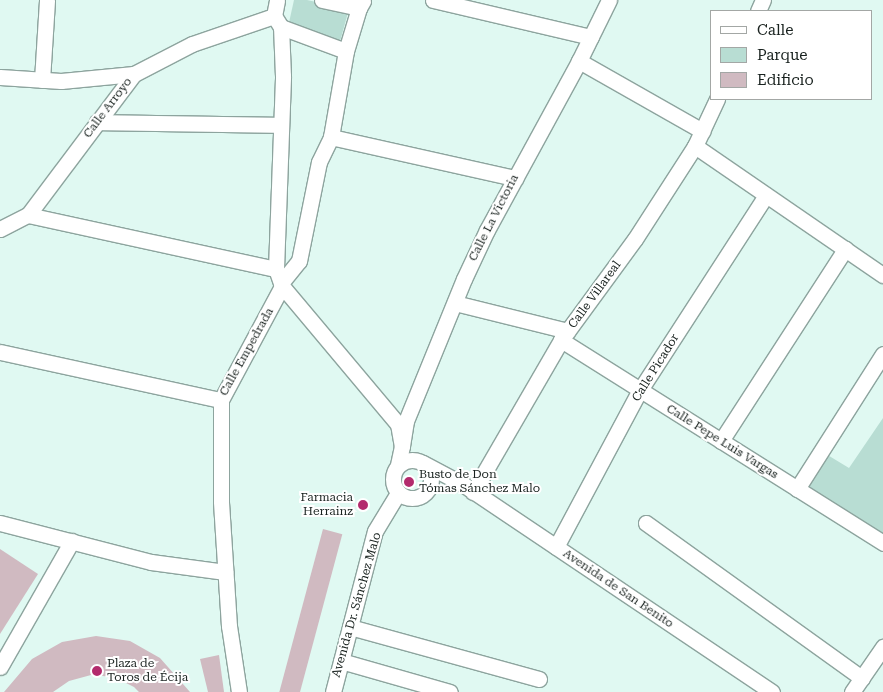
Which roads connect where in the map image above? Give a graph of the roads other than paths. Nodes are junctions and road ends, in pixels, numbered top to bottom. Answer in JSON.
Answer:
{"nodes":[{"id":1,"x":47,"y":0,"type":"edge"},
{"id":2,"x":277,"y":0,"type":"edge"},
{"id":3,"x":322,"y":0,"type":"edge"},
{"id":4,"x":433,"y":0,"type":"edge"},
{"id":5,"x":609,"y":0,"type":"edge"},
{"id":6,"x":361,"y":4,"type":"edge"},
{"id":7,"x":278,"y":21,"type":"junction"},
{"id":8,"x":591,"y":37,"type":"junction"},
{"id":9,"x":346,"y":51,"type":"junction"},
{"id":10,"x":579,"y":61,"type":"junction"},
{"id":11,"x":134,"y":74,"type":"junction"},
{"id":12,"x":0,"y":77,"type":"edge"},
{"id":13,"x":42,"y":80,"type":"junction"},
{"id":14,"x":717,"y":100,"type":"edge"},
{"id":15,"x":97,"y":122,"type":"junction"},
{"id":16,"x":281,"y":125,"type":"junction"},
{"id":17,"x":702,"y":131,"type":"junction"},
{"id":18,"x":331,"y":137,"type":"junction"},
{"id":19,"x":695,"y":146,"type":"junction"},
{"id":20,"x":515,"y":178,"type":"junction"},
{"id":21,"x":766,"y":195,"type":"junction"},
{"id":22,"x":28,"y":215,"type":"junction"},
{"id":23,"x":0,"y":228,"type":"edge"},
{"id":24,"x":845,"y":249,"type":"junction"},
{"id":25,"x":883,"y":275,"type":"edge"},
{"id":26,"x":280,"y":279,"type":"junction"},
{"id":27,"x":455,"y":303,"type":"junction"},
{"id":28,"x":565,"y":336,"type":"junction"},
{"id":29,"x":0,"y":352,"type":"edge"},
{"id":30,"x":883,"y":354,"type":"edge"},
{"id":31,"x":640,"y":390,"type":"junction"},
{"id":32,"x":221,"y":400,"type":"junction"},
{"id":33,"x":721,"y":441,"type":"junction"},
{"id":34,"x":402,"y":446,"type":"junction"},
{"id":35,"x":423,"y":463,"type":"junction"},
{"id":36,"x":398,"y":464,"type":"junction"},
{"id":37,"x":429,"y":487,"type":"junction"},
{"id":38,"x":469,"y":488,"type":"junction"},
{"id":39,"x":797,"y":489,"type":"junction"},
{"id":40,"x":398,"y":493,"type":"junction"},
{"id":41,"x":0,"y":523,"type":"edge"},
{"id":42,"x":646,"y":523,"type":"dead end"},
{"id":43,"x":72,"y":541,"type":"junction"},
{"id":44,"x":883,"y":543,"type":"edge"},
{"id":45,"x":556,"y":548,"type":"junction"},
{"id":46,"x":225,"y":572,"type":"junction"},
{"id":47,"x":350,"y":627,"type":"junction"},
{"id":48,"x":883,"y":647,"type":"edge"},
{"id":49,"x":341,"y":661,"type":"junction"},
{"id":50,"x":0,"y":667,"type":"edge"},
{"id":51,"x":862,"y":678,"type":"junction"},
{"id":52,"x":539,"y":679,"type":"dead end"},
{"id":53,"x":239,"y":692,"type":"edge"},
{"id":54,"x":332,"y":692,"type":"edge"},
{"id":55,"x":450,"y":692,"type":"edge"},
{"id":56,"x":772,"y":692,"type":"edge"},
{"id":57,"x":852,"y":692,"type":"edge"}],
"edges":[{"from":1,"to":13,"type":"street"},
{"from":2,"to":7,"type":"street","name":"Calle Empedrada"},
{"from":3,"to":6,"type":"street"},
{"from":4,"to":8,"type":"street"},
{"from":5,"to":8,"type":"street","name":"Calle La Victoria"},
{"from":6,"to":9,"type":"street"},
{"from":7,"to":9,"type":"street"},
{"from":7,"to":11,"type":"street","name":"Calle Arroyo"},
{"from":7,"to":16,"type":"street","name":"Calle Empedrada"},
{"from":8,"to":10,"type":"street","name":"Calle La Victoria"},
{"from":9,"to":18,"type":"street"},
{"from":10,"to":17,"type":"street"},
{"from":10,"to":20,"type":"street","name":"Calle La Victoria"},
{"from":11,"to":13,"type":"street"},
{"from":11,"to":15,"type":"street","name":"Calle Arroyo"},
{"from":12,"to":13,"type":"street"},
{"from":14,"to":17,"type":"street","name":"Calle Villareal"},
{"from":15,"to":16,"type":"street"},
{"from":15,"to":22,"type":"street","name":"Calle Arroyo"},
{"from":16,"to":26,"type":"street","name":"Calle Empedrada"},
{"from":17,"to":19,"type":"street","name":"Calle Villareal"},
{"from":18,"to":20,"type":"street"},
{"from":18,"to":26,"type":"street"},
{"from":19,"to":21,"type":"street"},
{"from":19,"to":28,"type":"street","name":"Calle Villareal"},
{"from":20,"to":27,"type":"street","name":"Calle La Victoria"},
{"from":21,"to":24,"type":"street"},
{"from":21,"to":31,"type":"street","name":"Calle Picador"},
{"from":22,"to":23,"type":"street","name":"Calle Arroyo"},
{"from":22,"to":26,"type":"street"},
{"from":24,"to":25,"type":"street"},
{"from":24,"to":33,"type":"street"},
{"from":26,"to":32,"type":"street","name":"Calle Empedrada"},
{"from":26,"to":34,"type":"street"},
{"from":27,"to":28,"type":"street","name":"Calle Pepe Luis Vargas"},
{"from":27,"to":34,"type":"street","name":"Calle La Victoria"},
{"from":28,"to":31,"type":"street","name":"Calle Pepe Luis Vargas"},
{"from":28,"to":38,"type":"street","name":"Calle Villareal"},
{"from":29,"to":32,"type":"street"},
{"from":30,"to":39,"type":"street"},
{"from":31,"to":33,"type":"street","name":"Calle Pepe Luis Vargas"},
{"from":31,"to":45,"type":"street","name":"Calle Picador"},
{"from":32,"to":46,"type":"street","name":"Calle Empedrada"},
{"from":33,"to":39,"type":"street","name":"Calle Pepe Luis Vargas"},
{"from":34,"to":36,"type":"street","name":"Calle La Victoria"},
{"from":35,"to":36,"type":"street"},
{"from":35,"to":37,"type":"street"},
{"from":35,"to":38,"type":"street","name":"Avenida de San Benito"},
{"from":36,"to":40,"type":"street"},
{"from":37,"to":38,"type":"street"},
{"from":37,"to":40,"type":"street"},
{"from":38,"to":45,"type":"street","name":"Avenida de San Benito"},
{"from":39,"to":44,"type":"street","name":"Calle Pepe Luis Vargas"},
{"from":40,"to":47,"type":"street","name":"Avenida Dr. Sánchez Malo"},
{"from":41,"to":43,"type":"street"},
{"from":42,"to":51,"type":"street"},
{"from":43,"to":46,"type":"street"},
{"from":43,"to":50,"type":"street"},
{"from":45,"to":56,"type":"street","name":"Avenida de San Benito"},
{"from":46,"to":53,"type":"street","name":"Calle Empedrada"},
{"from":47,"to":49,"type":"street","name":"Avenida Dr. Sánchez Malo"},
{"from":47,"to":52,"type":"street"},
{"from":48,"to":51,"type":"street"},
{"from":49,"to":54,"type":"street","name":"Avenida Dr. Sánchez Malo"},
{"from":49,"to":55,"type":"street"},
{"from":51,"to":57,"type":"street"}]}
